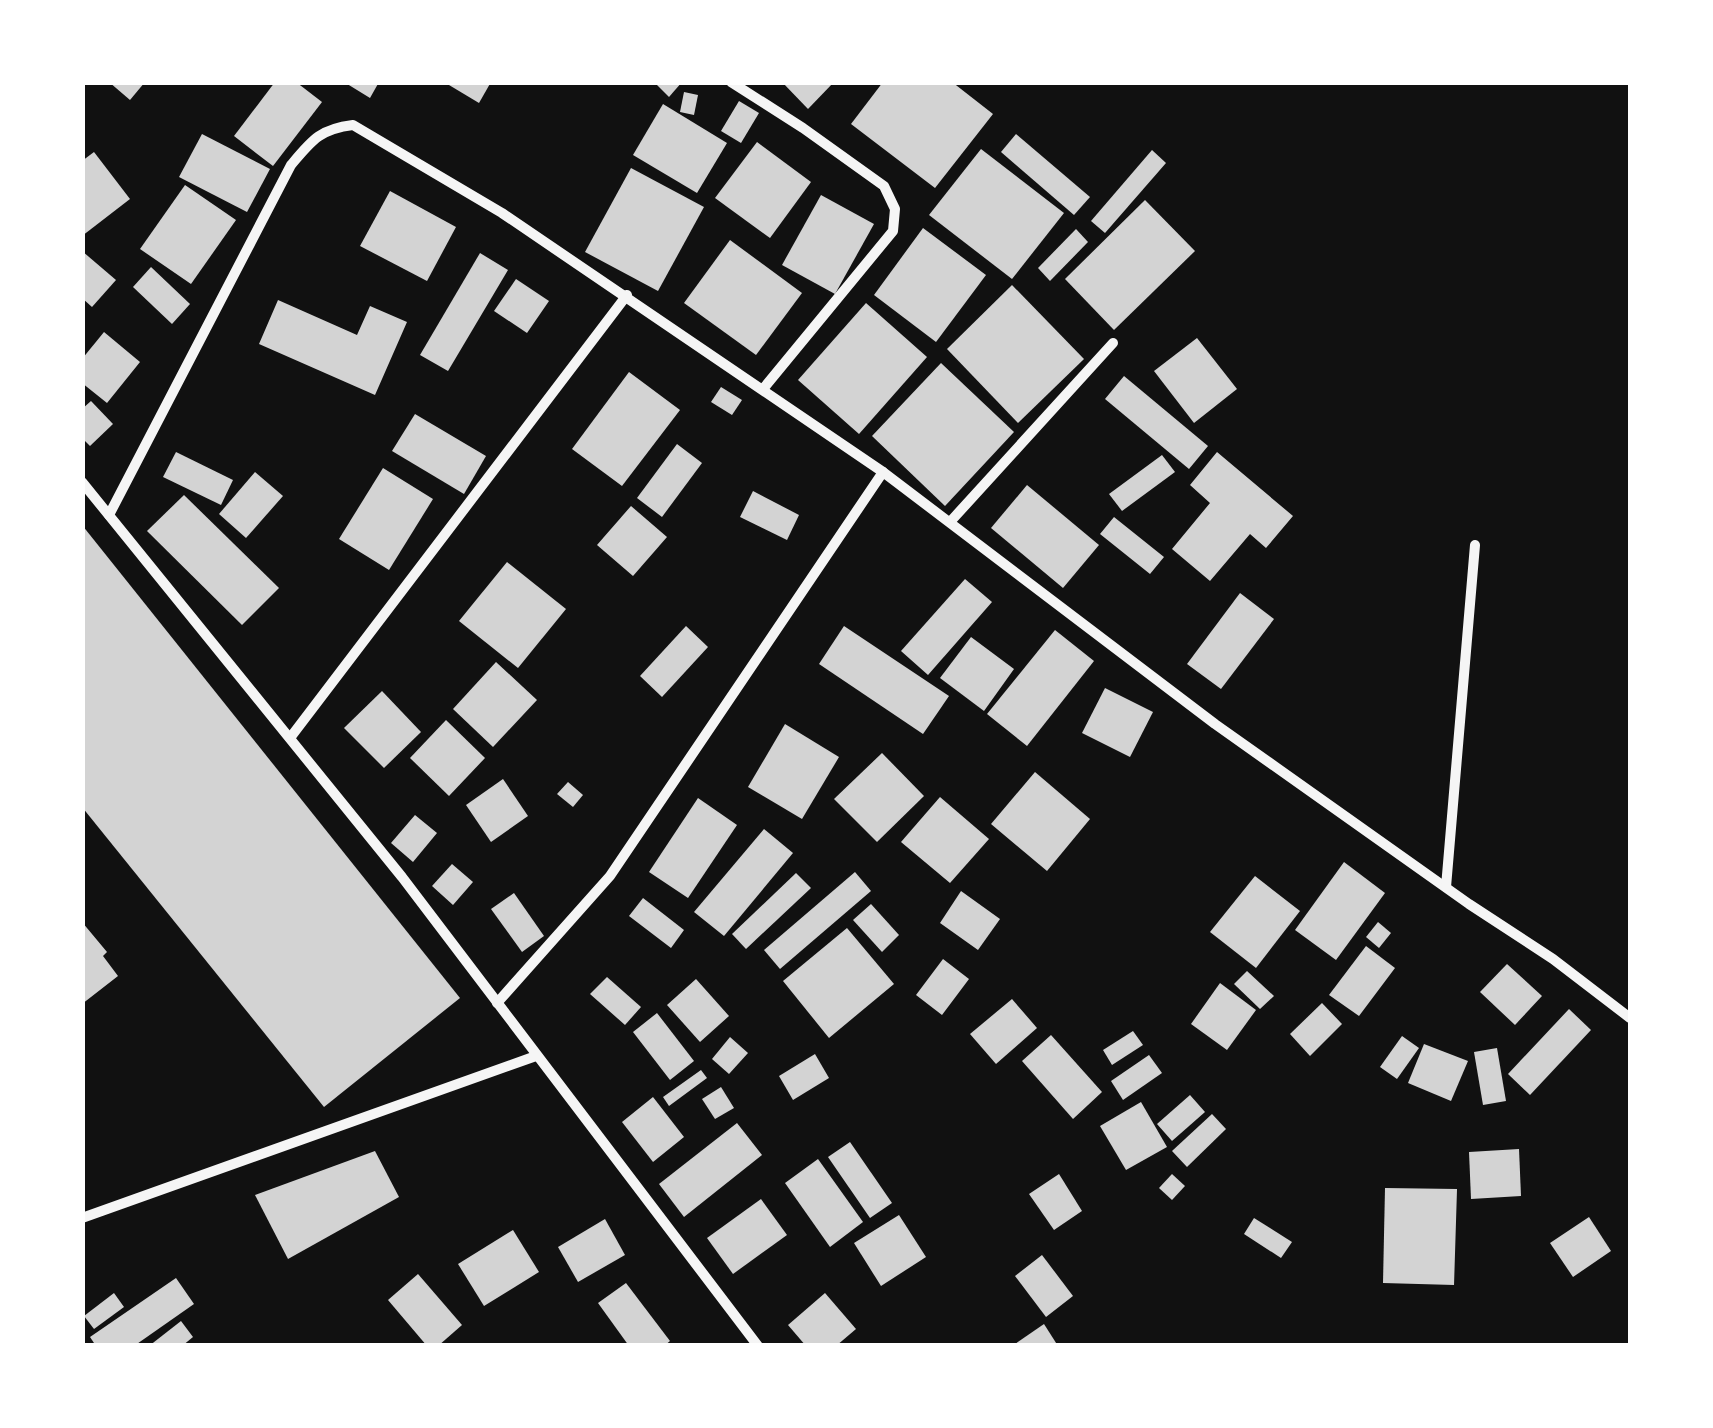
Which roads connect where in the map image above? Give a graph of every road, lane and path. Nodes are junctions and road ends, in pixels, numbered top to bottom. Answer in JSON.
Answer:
{"nodes":[{"id":1,"x":730,"y":82,"type":"edge"},
{"id":2,"x":627,"y":295,"type":"junction"},
{"id":3,"x":1113,"y":343,"type":"dead end"},
{"id":4,"x":763,"y":389,"type":"junction"},
{"id":5,"x":882,"y":472,"type":"junction"},
{"id":6,"x":82,"y":482,"type":"edge"},
{"id":7,"x":109,"y":515,"type":"junction"},
{"id":8,"x":950,"y":522,"type":"junction"},
{"id":9,"x":1474,"y":545,"type":"dead end"},
{"id":10,"x":290,"y":738,"type":"junction"},
{"id":11,"x":1446,"y":887,"type":"junction"},
{"id":12,"x":497,"y":1003,"type":"junction"},
{"id":13,"x":1630,"y":1018,"type":"edge"},
{"id":14,"x":536,"y":1056,"type":"junction"},
{"id":15,"x":82,"y":1218,"type":"edge"},
{"id":16,"x":758,"y":1346,"type":"edge"}],
"edges":[{"from":1,"to":4,"type":"street"},
{"from":2,"to":4,"type":"street"},
{"from":2,"to":7,"type":"street"},
{"from":2,"to":10,"type":"street"},
{"from":3,"to":8,"type":"street"},
{"from":4,"to":5,"type":"street"},
{"from":5,"to":8,"type":"street"},
{"from":5,"to":12,"type":"street"},
{"from":6,"to":7,"type":"street"},
{"from":7,"to":10,"type":"street"},
{"from":8,"to":11,"type":"street"},
{"from":9,"to":11,"type":"street"},
{"from":10,"to":12,"type":"street"},
{"from":11,"to":13,"type":"street"},
{"from":12,"to":14,"type":"street"},
{"from":14,"to":15,"type":"street"},
{"from":14,"to":16,"type":"street"}]}
